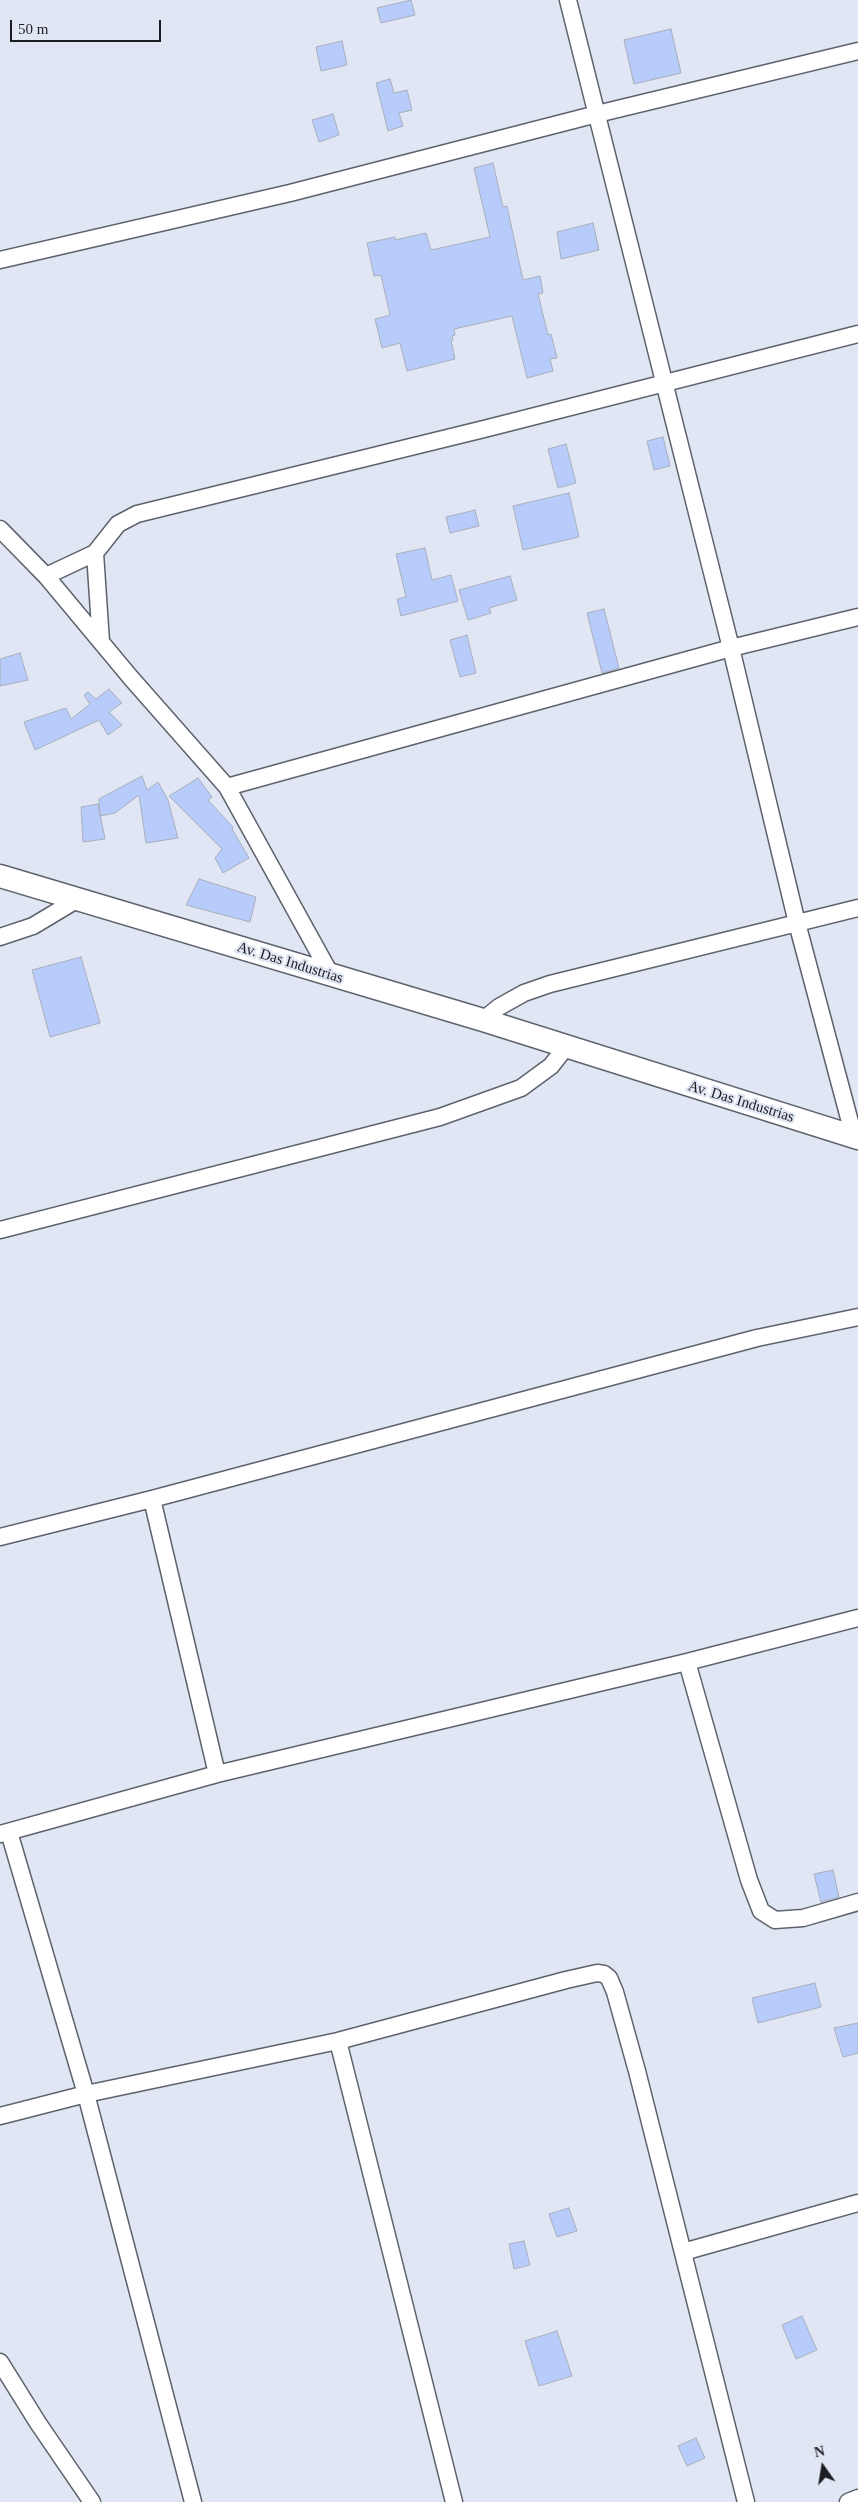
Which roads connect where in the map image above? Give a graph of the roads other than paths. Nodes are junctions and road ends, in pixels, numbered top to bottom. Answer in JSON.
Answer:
{"nodes":[{"id":1,"x":568,"y":0,"type":"edge"},
{"id":2,"x":858,"y":51,"type":"edge"},
{"id":3,"x":597,"y":114,"type":"junction"},
{"id":4,"x":0,"y":260,"type":"edge"},
{"id":5,"x":858,"y":334,"type":"edge"},
{"id":6,"x":664,"y":382,"type":"junction"},
{"id":7,"x":0,"y":529,"type":"edge"},
{"id":8,"x":95,"y":553,"type":"junction"},
{"id":9,"x":46,"y":576,"type":"junction"},
{"id":10,"x":858,"y":617,"type":"edge"},
{"id":11,"x":101,"y":642,"type":"junction"},
{"id":12,"x":731,"y":648,"type":"junction"},
{"id":13,"x":227,"y":787,"type":"junction"},
{"id":14,"x":0,"y":876,"type":"edge"},
{"id":15,"x":78,"y":899,"type":"junction"},
{"id":16,"x":858,"y":908,"type":"edge"},
{"id":17,"x":797,"y":923,"type":"junction"},
{"id":18,"x":0,"y":937,"type":"edge"},
{"id":19,"x":331,"y":976,"type":"junction"},
{"id":20,"x":483,"y":1020,"type":"junction"},
{"id":21,"x":573,"y":1049,"type":"junction"},
{"id":22,"x":856,"y":1138,"type":"edge"},
{"id":23,"x":0,"y":1230,"type":"edge"},
{"id":24,"x":858,"y":1316,"type":"edge"},
{"id":25,"x":152,"y":1499,"type":"junction"},
{"id":26,"x":0,"y":1537,"type":"edge"},
{"id":27,"x":858,"y":1618,"type":"edge"},
{"id":28,"x":687,"y":1662,"type":"junction"},
{"id":29,"x":217,"y":1774,"type":"junction"},
{"id":30,"x":4,"y":1833,"type":"edge"},
{"id":31,"x":856,"y":1906,"type":"edge"},
{"id":32,"x":338,"y":2041,"type":"junction"},
{"id":33,"x":86,"y":2094,"type":"junction"},
{"id":34,"x":0,"y":2116,"type":"edge"},
{"id":35,"x":858,"y":2203,"type":"edge"},
{"id":36,"x":683,"y":2252,"type":"junction"},
{"id":37,"x":0,"y":2362,"type":"edge"},
{"id":38,"x":858,"y":2498,"type":"edge"},
{"id":39,"x":92,"y":2502,"type":"edge"},
{"id":40,"x":193,"y":2502,"type":"edge"},
{"id":41,"x":454,"y":2502,"type":"edge"},
{"id":42,"x":746,"y":2502,"type":"edge"},
{"id":43,"x":848,"y":2502,"type":"edge"}],
"edges":[{"from":1,"to":3,"type":"street"},
{"from":2,"to":3,"type":"street"},
{"from":3,"to":4,"type":"street"},
{"from":3,"to":6,"type":"street"},
{"from":5,"to":6,"type":"street"},
{"from":6,"to":8,"type":"street"},
{"from":6,"to":12,"type":"street"},
{"from":7,"to":9,"type":"street"},
{"from":8,"to":9,"type":"street"},
{"from":8,"to":11,"type":"street"},
{"from":9,"to":11,"type":"street"},
{"from":10,"to":12,"type":"street"},
{"from":11,"to":13,"type":"street"},
{"from":12,"to":13,"type":"street"},
{"from":12,"to":17,"type":"street"},
{"from":13,"to":19,"type":"street"},
{"from":14,"to":15,"type":"main road","name":"Av. Das Industrias"},
{"from":15,"to":18,"type":"street"},
{"from":15,"to":19,"type":"main road","name":"Av. Das Industrias"},
{"from":16,"to":17,"type":"street"},
{"from":17,"to":20,"type":"street"},
{"from":17,"to":22,"type":"street"},
{"from":19,"to":20,"type":"main road","name":"Av. Das Industrias"},
{"from":20,"to":21,"type":"main road","name":"Av. Das Industrias"},
{"from":21,"to":22,"type":"main road","name":"Av. Das Industrias"},
{"from":21,"to":23,"type":"street"},
{"from":24,"to":25,"type":"street"},
{"from":25,"to":26,"type":"street"},
{"from":25,"to":29,"type":"street"},
{"from":27,"to":28,"type":"street"},
{"from":28,"to":29,"type":"street"},
{"from":28,"to":31,"type":"street"},
{"from":29,"to":30,"type":"street"},
{"from":30,"to":33,"type":"street"},
{"from":32,"to":33,"type":"street"},
{"from":32,"to":36,"type":"street"},
{"from":32,"to":41,"type":"street"},
{"from":33,"to":34,"type":"street"},
{"from":33,"to":40,"type":"street"},
{"from":35,"to":36,"type":"street"},
{"from":36,"to":42,"type":"street"},
{"from":37,"to":39,"type":"street"},
{"from":38,"to":43,"type":"street"}]}
